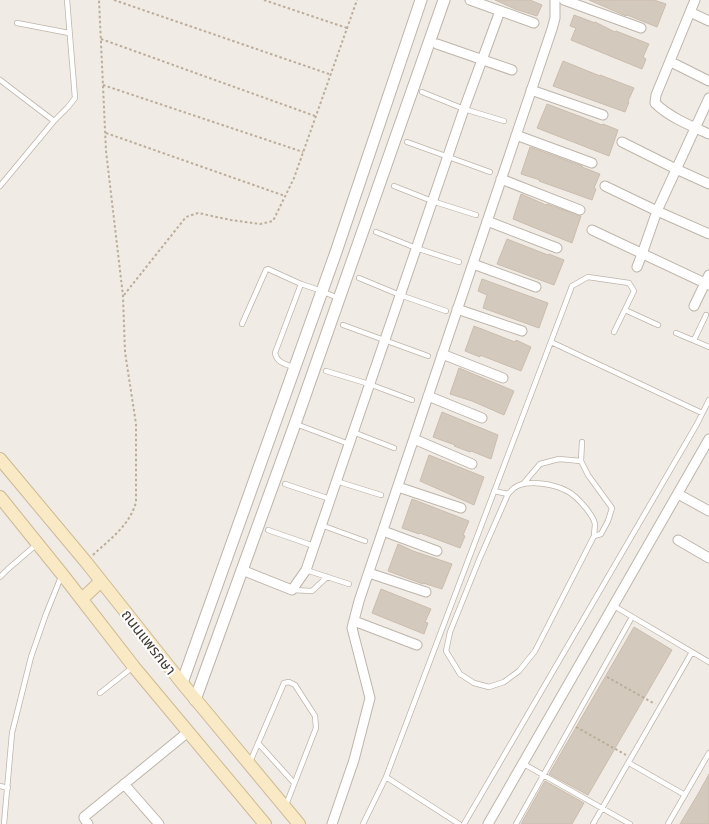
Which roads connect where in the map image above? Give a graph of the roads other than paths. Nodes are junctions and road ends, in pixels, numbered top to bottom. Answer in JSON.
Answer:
{"nodes":[{"id":1,"x":66,"y":0,"type":"edge"},
{"id":2,"x":421,"y":0,"type":"edge"},
{"id":3,"x":444,"y":0,"type":"edge"},
{"id":4,"x":470,"y":0,"type":"edge"},
{"id":5,"x":555,"y":0,"type":"edge"},
{"id":6,"x":564,"y":0,"type":"edge"},
{"id":7,"x":695,"y":0,"type":"edge"},
{"id":8,"x":500,"y":11,"type":"junction"},
{"id":9,"x":690,"y":12,"type":"junction"},
{"id":10,"x":709,"y":21,"type":"edge"},
{"id":11,"x":17,"y":22,"type":"dead end"},
{"id":12,"x":534,"y":23,"type":"dead end"},
{"id":13,"x":641,"y":28,"type":"dead end"},
{"id":14,"x":69,"y":33,"type":"junction"},
{"id":15,"x":437,"y":44,"type":"dead end"},
{"id":16,"x":482,"y":60,"type":"junction"},
{"id":17,"x":670,"y":62,"type":"junction"},
{"id":18,"x":512,"y":70,"type":"dead end"},
{"id":19,"x":0,"y":80,"type":"edge"},
{"id":20,"x":709,"y":80,"type":"edge"},
{"id":21,"x":531,"y":90,"type":"junction"},
{"id":22,"x":422,"y":92,"type":"dead end"},
{"id":23,"x":709,"y":98,"type":"edge"},
{"id":24,"x":464,"y":109,"type":"junction"},
{"id":25,"x":603,"y":115,"type":"dead end"},
{"id":26,"x":54,"y":121,"type":"junction"},
{"id":27,"x":504,"y":121,"type":"dead end"},
{"id":28,"x":694,"y":128,"type":"junction"},
{"id":29,"x":709,"y":134,"type":"edge"},
{"id":30,"x":516,"y":135,"type":"junction"},
{"id":31,"x":407,"y":142,"type":"dead end"},
{"id":32,"x":622,"y":142,"type":"dead end"},
{"id":33,"x":447,"y":158,"type":"junction"},
{"id":34,"x":592,"y":163,"type":"dead end"},
{"id":35,"x":676,"y":169,"type":"junction"},
{"id":36,"x":490,"y":172,"type":"dead end"},
{"id":37,"x":501,"y":179,"type":"junction"},
{"id":38,"x":709,"y":184,"type":"edge"},
{"id":39,"x":0,"y":186,"type":"edge"},
{"id":40,"x":394,"y":186,"type":"dead end"},
{"id":41,"x":605,"y":186,"type":"dead end"},
{"id":42,"x":432,"y":201,"type":"junction"},
{"id":43,"x":580,"y":210,"type":"dead end"},
{"id":44,"x":657,"y":211,"type":"junction"},
{"id":45,"x":476,"y":215,"type":"dead end"},
{"id":46,"x":487,"y":222,"type":"junction"},
{"id":47,"x":592,"y":230,"type":"dead end"},
{"id":48,"x":376,"y":232,"type":"dead end"},
{"id":49,"x":709,"y":234,"type":"edge"},
{"id":50,"x":416,"y":248,"type":"junction"},
{"id":51,"x":557,"y":248,"type":"dead end"},
{"id":52,"x":642,"y":254,"type":"junction"},
{"id":53,"x":459,"y":262,"type":"dead end"},
{"id":54,"x":473,"y":264,"type":"junction"},
{"id":55,"x":637,"y":267,"type":"dead end"},
{"id":56,"x":359,"y":278,"type":"dead end"},
{"id":57,"x":708,"y":281,"type":"edge"},
{"id":58,"x":301,"y":284,"type":"junction"},
{"id":59,"x":536,"y":287,"type":"dead end"},
{"id":60,"x":320,"y":290,"type":"junction"},
{"id":61,"x":400,"y":295,"type":"junction"},
{"id":62,"x":338,"y":298,"type":"junction"},
{"id":63,"x":694,"y":306,"type":"dead end"},
{"id":64,"x":457,"y":309,"type":"junction"},
{"id":65,"x":625,"y":310,"type":"junction"},
{"id":66,"x":446,"y":311,"type":"dead end"},
{"id":67,"x":706,"y":315,"type":"dead end"},
{"id":68,"x":242,"y":324,"type":"dead end"},
{"id":69,"x":342,"y":325,"type":"dead end"},
{"id":70,"x":658,"y":325,"type":"dead end"},
{"id":71,"x":522,"y":331,"type":"dead end"},
{"id":72,"x":614,"y":332,"type":"dead end"},
{"id":73,"x":676,"y":333,"type":"dead end"},
{"id":74,"x":694,"y":340,"type":"junction"},
{"id":75,"x":384,"y":341,"type":"junction"},
{"id":76,"x":551,"y":342,"type":"junction"},
{"id":77,"x":709,"y":347,"type":"edge"},
{"id":78,"x":442,"y":354,"type":"junction"},
{"id":79,"x":428,"y":356,"type":"dead end"},
{"id":80,"x":293,"y":367,"type":"junction"},
{"id":81,"x":326,"y":371,"type":"dead end"},
{"id":82,"x":503,"y":378,"type":"dead end"},
{"id":83,"x":369,"y":384,"type":"junction"},
{"id":84,"x":428,"y":396,"type":"junction"},
{"id":85,"x":412,"y":400,"type":"dead end"},
{"id":86,"x":709,"y":400,"type":"edge"},
{"id":87,"x":702,"y":413,"type":"junction"},
{"id":88,"x":482,"y":418,"type":"dead end"},
{"id":89,"x":295,"y":424,"type":"junction"},
{"id":90,"x":353,"y":432,"type":"junction"},
{"id":91,"x":414,"y":439,"type":"junction"},
{"id":92,"x":709,"y":439,"type":"edge"},
{"id":93,"x":582,"y":442,"type":"dead end"},
{"id":94,"x":349,"y":444,"type":"junction"},
{"id":95,"x":394,"y":448,"type":"dead end"},
{"id":96,"x":0,"y":459,"type":"edge"},
{"id":97,"x":581,"y":461,"type":"junction"},
{"id":98,"x":472,"y":464,"type":"dead end"},
{"id":99,"x":336,"y":481,"type":"junction"},
{"id":100,"x":285,"y":484,"type":"dead end"},
{"id":101,"x":523,"y":484,"type":"junction"},
{"id":102,"x":398,"y":487,"type":"junction"},
{"id":103,"x":494,"y":491,"type":"junction"},
{"id":104,"x":508,"y":494,"type":"junction"},
{"id":105,"x":678,"y":494,"type":"junction"},
{"id":106,"x":381,"y":495,"type":"dead end"},
{"id":107,"x":0,"y":497,"type":"edge"},
{"id":108,"x":330,"y":499,"type":"junction"},
{"id":109,"x":461,"y":508,"type":"dead end"},
{"id":110,"x":709,"y":511,"type":"edge"},
{"id":111,"x":321,"y":525,"type":"junction"},
{"id":112,"x":268,"y":530,"type":"dead end"},
{"id":113,"x":383,"y":531,"type":"junction"},
{"id":114,"x":594,"y":536,"type":"junction"},
{"id":115,"x":678,"y":540,"type":"dead end"},
{"id":116,"x":365,"y":541,"type":"dead end"},
{"id":117,"x":38,"y":543,"type":"junction"},
{"id":118,"x":314,"y":546,"type":"junction"},
{"id":119,"x":437,"y":551,"type":"dead end"},
{"id":120,"x":709,"y":558,"type":"edge"},
{"id":121,"x":242,"y":570,"type":"junction"},
{"id":122,"x":306,"y":570,"type":"junction"},
{"id":123,"x":369,"y":572,"type":"junction"},
{"id":124,"x":62,"y":574,"type":"junction"},
{"id":125,"x":0,"y":577,"type":"edge"},
{"id":126,"x":327,"y":577,"type":"junction"},
{"id":127,"x":101,"y":581,"type":"junction"},
{"id":128,"x":349,"y":584,"type":"dead end"},
{"id":129,"x":292,"y":590,"type":"junction"},
{"id":130,"x":426,"y":592,"type":"dead end"},
{"id":131,"x":82,"y":599,"type":"junction"},
{"id":132,"x":614,"y":606,"type":"junction"},
{"id":133,"x":632,"y":617,"type":"junction"},
{"id":134,"x":354,"y":621,"type":"junction"},
{"id":135,"x":417,"y":645,"type":"dead end"},
{"id":136,"x":692,"y":652,"type":"junction"},
{"id":137,"x":709,"y":662,"type":"edge"},
{"id":138,"x":134,"y":667,"type":"junction"},
{"id":139,"x":182,"y":683,"type":"junction"},
{"id":140,"x":100,"y":694,"type":"dead end"},
{"id":141,"x":195,"y":700,"type":"junction"},
{"id":142,"x":188,"y":732,"type":"junction"},
{"id":143,"x":258,"y":743,"type":"junction"},
{"id":144,"x":709,"y":753,"type":"edge"},
{"id":145,"x":630,"y":761,"type":"junction"},
{"id":146,"x":249,"y":764,"type":"junction"},
{"id":147,"x":522,"y":764,"type":"junction"},
{"id":148,"x":543,"y":775,"type":"junction"},
{"id":149,"x":386,"y":778,"type":"junction"},
{"id":150,"x":294,"y":783,"type":"junction"},
{"id":151,"x":124,"y":784,"type":"junction"},
{"id":152,"x":0,"y":786,"type":"edge"},
{"id":153,"x":8,"y":788,"type":"junction"},
{"id":154,"x":685,"y":796,"type":"junction"},
{"id":155,"x":285,"y":807,"type":"junction"},
{"id":156,"x":602,"y":808,"type":"junction"},
{"id":157,"x":3,"y":823,"type":"edge"},
{"id":158,"x":88,"y":824,"type":"edge"},
{"id":159,"x":159,"y":824,"type":"edge"},
{"id":160,"x":265,"y":824,"type":"edge"},
{"id":161,"x":299,"y":824,"type":"edge"},
{"id":162,"x":332,"y":824,"type":"edge"},
{"id":163,"x":363,"y":824,"type":"edge"},
{"id":164,"x":459,"y":824,"type":"edge"},
{"id":165,"x":464,"y":824,"type":"edge"},
{"id":166,"x":488,"y":824,"type":"edge"},
{"id":167,"x":516,"y":824,"type":"edge"},
{"id":168,"x":593,"y":824,"type":"edge"},
{"id":169,"x":630,"y":824,"type":"edge"},
{"id":170,"x":668,"y":824,"type":"edge"}],
"edges":[{"from":1,"to":14,"type":"lane"},
{"from":2,"to":60,"type":"street"},
{"from":3,"to":62,"type":"street"},
{"from":4,"to":8,"type":"street"},
{"from":5,"to":21,"type":"street"},
{"from":6,"to":13,"type":"street"},
{"from":7,"to":9,"type":"street"},
{"from":8,"to":12,"type":"street"},
{"from":8,"to":16,"type":"street"},
{"from":9,"to":10,"type":"street"},
{"from":9,"to":17,"type":"street"},
{"from":11,"to":14,"type":"lane"},
{"from":14,"to":26,"type":"lane"},
{"from":15,"to":16,"type":"street"},
{"from":16,"to":18,"type":"street"},
{"from":16,"to":24,"type":"street"},
{"from":17,"to":20,"type":"street"},
{"from":17,"to":28,"type":"street"},
{"from":19,"to":26,"type":"lane"},
{"from":21,"to":25,"type":"street"},
{"from":21,"to":30,"type":"street"},
{"from":22,"to":24,"type":"lane"},
{"from":23,"to":28,"type":"street"},
{"from":24,"to":27,"type":"lane"},
{"from":24,"to":33,"type":"street"},
{"from":26,"to":39,"type":"lane"},
{"from":28,"to":29,"type":"street"},
{"from":28,"to":35,"type":"street"},
{"from":30,"to":34,"type":"street"},
{"from":30,"to":37,"type":"street"},
{"from":31,"to":33,"type":"lane"},
{"from":32,"to":35,"type":"street"},
{"from":33,"to":36,"type":"lane"},
{"from":33,"to":42,"type":"street"},
{"from":35,"to":38,"type":"street"},
{"from":35,"to":44,"type":"street"},
{"from":37,"to":43,"type":"street"},
{"from":37,"to":46,"type":"street"},
{"from":40,"to":42,"type":"lane"},
{"from":41,"to":44,"type":"street"},
{"from":42,"to":45,"type":"lane"},
{"from":42,"to":50,"type":"street"},
{"from":44,"to":49,"type":"street"},
{"from":44,"to":52,"type":"street"},
{"from":46,"to":51,"type":"street"},
{"from":46,"to":54,"type":"street"},
{"from":47,"to":52,"type":"street"},
{"from":48,"to":50,"type":"lane"},
{"from":50,"to":53,"type":"lane"},
{"from":50,"to":61,"type":"street"},
{"from":52,"to":55,"type":"street"},
{"from":52,"to":57,"type":"street"},
{"from":54,"to":59,"type":"street"},
{"from":54,"to":64,"type":"street"},
{"from":56,"to":61,"type":"lane"},
{"from":57,"to":63,"type":"street"},
{"from":58,"to":60,"type":"lane"},
{"from":58,"to":68,"type":"lane"},
{"from":58,"to":80,"type":"lane"},
{"from":60,"to":62,"type":"lane"},
{"from":60,"to":80,"type":"street"},
{"from":61,"to":66,"type":"lane"},
{"from":61,"to":75,"type":"street"},
{"from":62,"to":89,"type":"street"},
{"from":64,"to":71,"type":"street"},
{"from":64,"to":78,"type":"street"},
{"from":65,"to":70,"type":"lane"},
{"from":65,"to":72,"type":"lane"},
{"from":65,"to":76,"type":"lane"},
{"from":67,"to":74,"type":"lane"},
{"from":69,"to":75,"type":"lane"},
{"from":73,"to":74,"type":"lane"},
{"from":74,"to":77,"type":"lane"},
{"from":75,"to":79,"type":"lane"},
{"from":75,"to":83,"type":"street"},
{"from":76,"to":87,"type":"lane"},
{"from":76,"to":103,"type":"lane"},
{"from":78,"to":82,"type":"street"},
{"from":78,"to":84,"type":"street"},
{"from":80,"to":139,"type":"street"},
{"from":81,"to":83,"type":"lane"},
{"from":83,"to":85,"type":"lane"},
{"from":83,"to":90,"type":"street"},
{"from":84,"to":88,"type":"street"},
{"from":84,"to":91,"type":"street"},
{"from":86,"to":87,"type":"lane"},
{"from":87,"to":165,"type":"lane"},
{"from":89,"to":94,"type":"lane"},
{"from":89,"to":121,"type":"street"},
{"from":90,"to":94,"type":"street"},
{"from":90,"to":95,"type":"lane"},
{"from":91,"to":98,"type":"street"},
{"from":91,"to":102,"type":"street"},
{"from":92,"to":105,"type":"street"},
{"from":93,"to":97,"type":"lane"},
{"from":94,"to":99,"type":"street"},
{"from":96,"to":127,"type":"main road","name":"ถนนแพรกษา"},
{"from":97,"to":101,"type":"lane"},
{"from":97,"to":114,"type":"lane"},
{"from":99,"to":106,"type":"lane"},
{"from":99,"to":108,"type":"street"},
{"from":100,"to":108,"type":"lane"},
{"from":101,"to":104,"type":"lane"},
{"from":101,"to":114,"type":"lane"},
{"from":102,"to":109,"type":"street"},
{"from":102,"to":113,"type":"street"},
{"from":103,"to":104,"type":"lane"},
{"from":103,"to":149,"type":"lane"},
{"from":104,"to":114,"type":"lane"},
{"from":105,"to":110,"type":"street"},
{"from":105,"to":132,"type":"street"},
{"from":107,"to":117,"type":"main road","name":"ถนนแพรกษา"},
{"from":108,"to":111,"type":"street"},
{"from":111,"to":116,"type":"lane"},
{"from":111,"to":118,"type":"street"},
{"from":112,"to":118,"type":"lane"},
{"from":113,"to":119,"type":"street"},
{"from":113,"to":123,"type":"street"},
{"from":115,"to":120,"type":"street"},
{"from":117,"to":124,"type":"main road","name":"ถนนแพรกษา"},
{"from":117,"to":125,"type":"lane"},
{"from":118,"to":122,"type":"street"},
{"from":121,"to":129,"type":"street"},
{"from":121,"to":141,"type":"street"},
{"from":122,"to":126,"type":"lane"},
{"from":122,"to":129,"type":"street"},
{"from":123,"to":130,"type":"street"},
{"from":123,"to":134,"type":"street"},
{"from":124,"to":131,"type":"main road","name":"ถนนแพรกษา"},
{"from":124,"to":153,"type":"lane"},
{"from":126,"to":128,"type":"lane"},
{"from":126,"to":129,"type":"lane"},
{"from":127,"to":131,"type":"main road"},
{"from":127,"to":139,"type":"main road","name":"ถนนแพรกษา"},
{"from":131,"to":138,"type":"main road","name":"ถนนแพรกษา"},
{"from":132,"to":133,"type":"lane"},
{"from":132,"to":147,"type":"street"},
{"from":133,"to":136,"type":"lane"},
{"from":133,"to":148,"type":"lane"},
{"from":134,"to":135,"type":"street"},
{"from":134,"to":162,"type":"street"},
{"from":136,"to":137,"type":"lane"},
{"from":136,"to":145,"type":"lane"},
{"from":138,"to":140,"type":"lane"},
{"from":138,"to":142,"type":"main road","name":"ถนนแพรกษา"},
{"from":139,"to":141,"type":"main road","name":"ถนนแพรกษา"},
{"from":141,"to":146,"type":"main road","name":"ถนนแพรกษา"},
{"from":142,"to":151,"type":"street"},
{"from":142,"to":160,"type":"main road","name":"ถนนแพรกษา"},
{"from":143,"to":146,"type":"lane"},
{"from":143,"to":150,"type":"lane"},
{"from":143,"to":150,"type":"lane"},
{"from":144,"to":154,"type":"lane"},
{"from":145,"to":154,"type":"lane"},
{"from":145,"to":156,"type":"lane"},
{"from":146,"to":155,"type":"main road","name":"ถนนแพรกษา"},
{"from":147,"to":148,"type":"lane"},
{"from":147,"to":166,"type":"street"},
{"from":148,"to":156,"type":"lane"},
{"from":148,"to":167,"type":"lane"},
{"from":149,"to":163,"type":"lane"},
{"from":149,"to":164,"type":"lane"},
{"from":150,"to":155,"type":"lane"},
{"from":151,"to":158,"type":"street"},
{"from":151,"to":159,"type":"street"},
{"from":152,"to":153,"type":"lane"},
{"from":153,"to":157,"type":"lane"},
{"from":154,"to":170,"type":"lane"},
{"from":155,"to":161,"type":"main road","name":"ถนนแพรกษา"},
{"from":156,"to":168,"type":"lane"},
{"from":156,"to":169,"type":"lane"}]}
